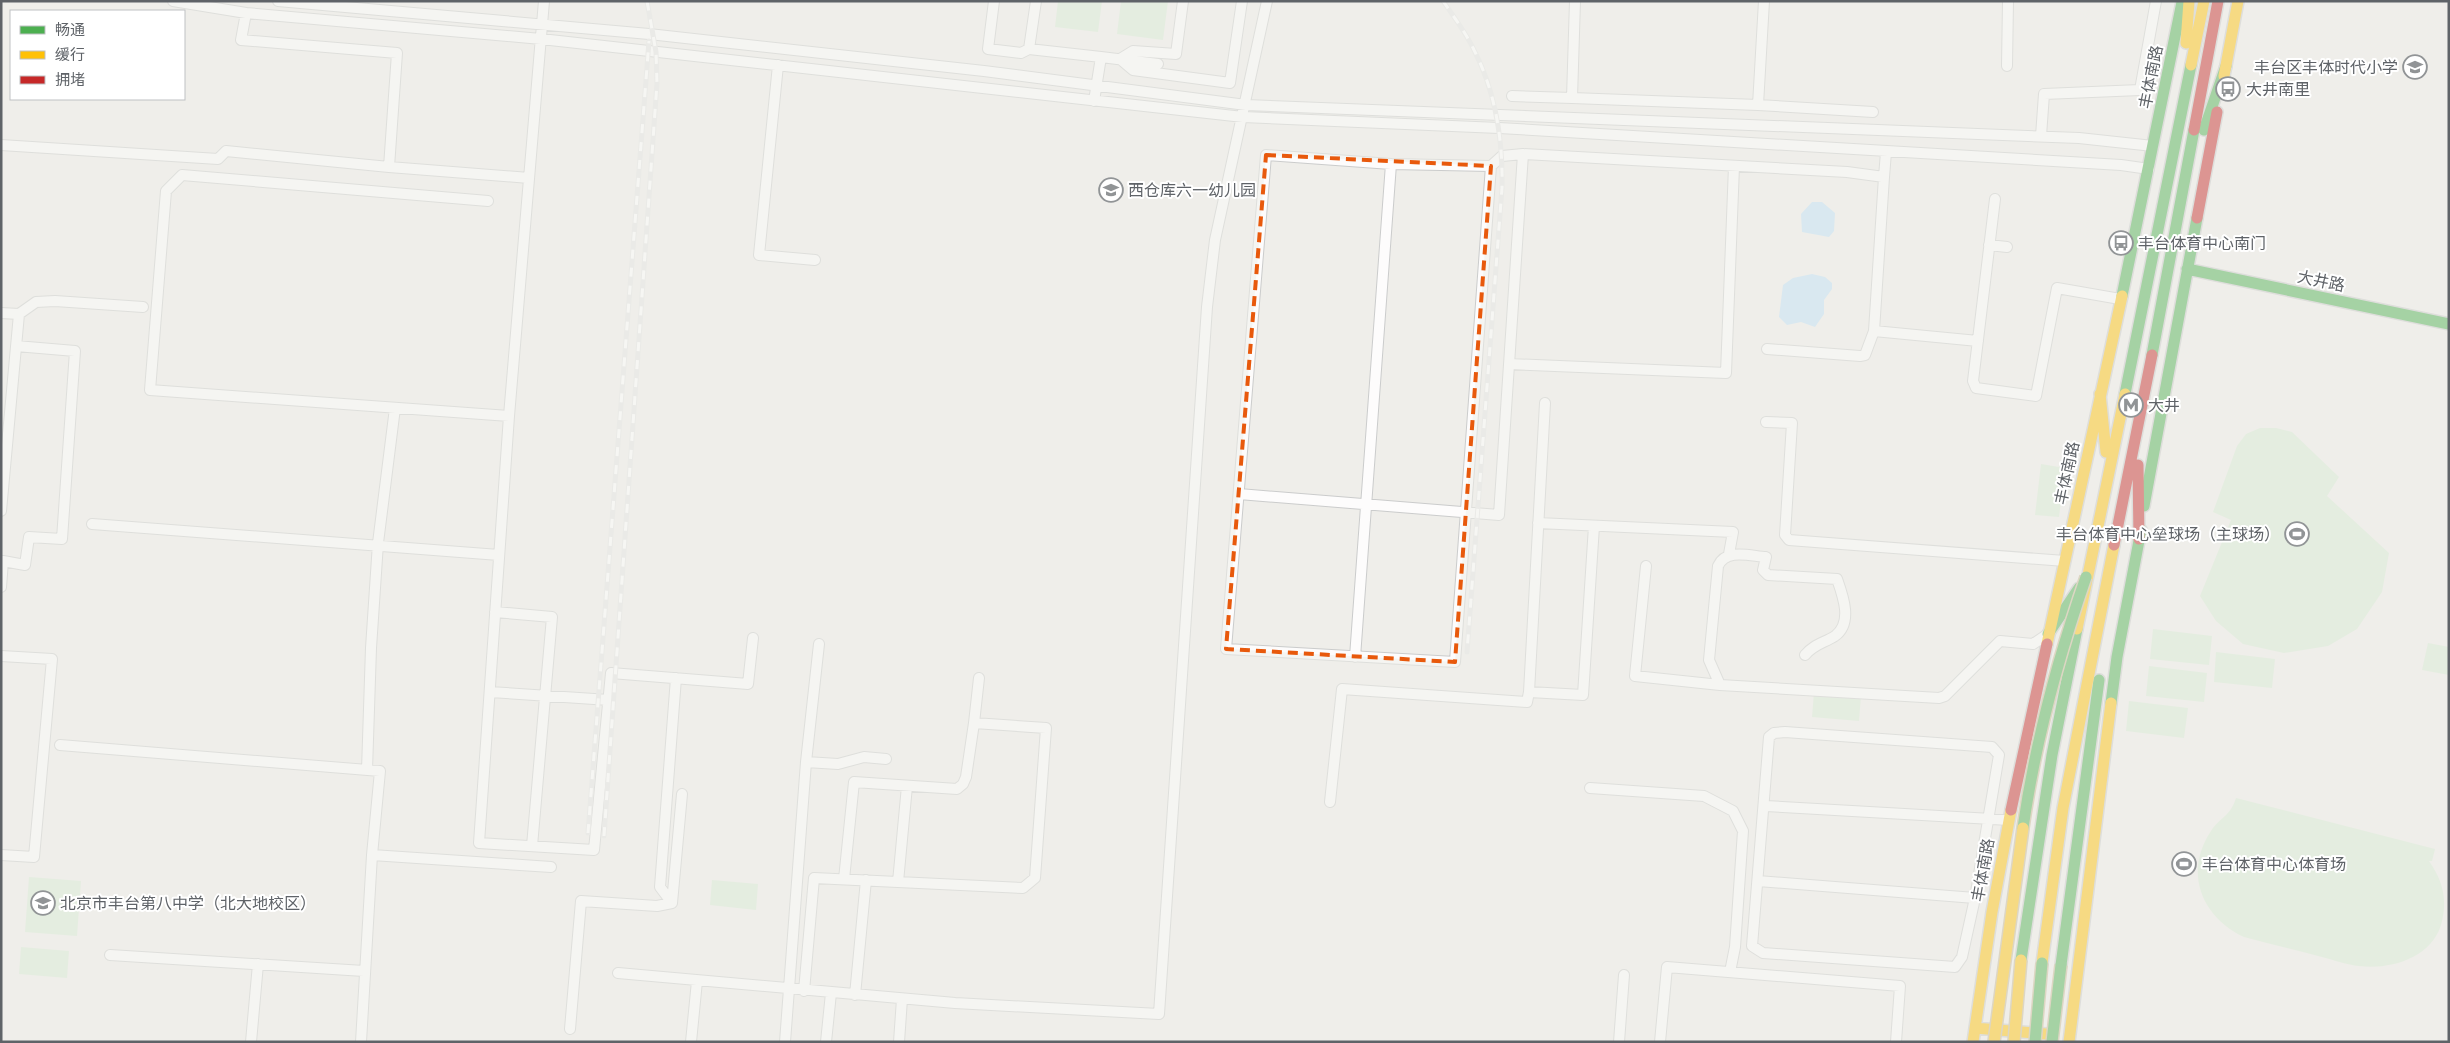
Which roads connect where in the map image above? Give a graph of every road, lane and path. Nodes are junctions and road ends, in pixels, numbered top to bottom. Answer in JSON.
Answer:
{"nodes":[{"id":1,"x":173,"y":1,"type":"edge"},
{"id":2,"x":278,"y":1,"type":"edge"},
{"id":3,"x":544,"y":1,"type":"edge"},
{"id":4,"x":994,"y":1,"type":"edge"},
{"id":5,"x":1036,"y":1,"type":"edge"},
{"id":6,"x":1183,"y":1,"type":"edge"},
{"id":7,"x":1242,"y":1,"type":"edge"},
{"id":8,"x":1267,"y":1,"type":"edge"},
{"id":9,"x":1575,"y":1,"type":"edge"},
{"id":10,"x":1764,"y":1,"type":"edge"},
{"id":11,"x":2008,"y":1,"type":"edge"},
{"id":12,"x":2156,"y":1,"type":"edge"},
{"id":13,"x":2182,"y":1,"type":"edge"},
{"id":14,"x":2189,"y":1,"type":"edge"},
{"id":15,"x":2204,"y":1,"type":"edge"},
{"id":16,"x":2218,"y":1,"type":"edge"},
{"id":17,"x":2238,"y":1,"type":"edge"},
{"id":18,"x":246,"y":13,"type":"junction"},
{"id":19,"x":542,"y":26,"type":"junction"},
{"id":20,"x":542,"y":39,"type":"junction"},
{"id":21,"x":1029,"y":49,"type":"junction"},
{"id":22,"x":1101,"y":57,"type":"junction"},
{"id":23,"x":1120,"y":59,"type":"junction"},
{"id":24,"x":1158,"y":64,"type":"dead end"},
{"id":25,"x":778,"y":66,"type":"junction"},
{"id":26,"x":2007,"y":66,"type":"dead end"},
{"id":27,"x":2226,"y":66,"type":"junction"},
{"id":28,"x":1096,"y":86,"type":"junction"},
{"id":29,"x":1512,"y":96,"type":"dead end"},
{"id":30,"x":1572,"y":98,"type":"junction"},
{"id":31,"x":1094,"y":101,"type":"junction"},
{"id":32,"x":1246,"y":105,"type":"junction"},
{"id":33,"x":1758,"y":105,"type":"junction"},
{"id":34,"x":1873,"y":112,"type":"dead end"},
{"id":35,"x":1243,"y":118,"type":"junction"},
{"id":36,"x":2180,"y":121,"type":"junction"},
{"id":37,"x":2041,"y":136,"type":"junction"},
{"id":38,"x":1,"y":145,"type":"edge"},
{"id":39,"x":2153,"y":146,"type":"junction"},
{"id":40,"x":1886,"y":152,"type":"junction"},
{"id":41,"x":1523,"y":154,"type":"junction"},
{"id":42,"x":1391,"y":164,"type":"junction"},
{"id":43,"x":1491,"y":166,"type":"junction"},
{"id":44,"x":1734,"y":166,"type":"junction"},
{"id":45,"x":389,"y":167,"type":"junction"},
{"id":46,"x":2149,"y":168,"type":"junction"},
{"id":47,"x":1884,"y":177,"type":"junction"},
{"id":48,"x":529,"y":178,"type":"junction"},
{"id":49,"x":2185,"y":187,"type":"junction"},
{"id":50,"x":1995,"y":199,"type":"dead end"},
{"id":51,"x":488,"y":201,"type":"dead end"},
{"id":52,"x":1989,"y":245,"type":"junction"},
{"id":53,"x":2007,"y":247,"type":"dead end"},
{"id":54,"x":815,"y":260,"type":"dead end"},
{"id":55,"x":2187,"y":269,"type":"junction"},
{"id":56,"x":2120,"y":299,"type":"junction"},
{"id":57,"x":143,"y":307,"type":"dead end"},
{"id":58,"x":1,"y":314,"type":"edge"},
{"id":59,"x":19,"y":314,"type":"junction"},
{"id":60,"x":2449,"y":324,"type":"edge"},
{"id":61,"x":1874,"y":331,"type":"junction"},
{"id":62,"x":1978,"y":341,"type":"junction"},
{"id":63,"x":16,"y":346,"type":"junction"},
{"id":64,"x":1767,"y":349,"type":"dead end"},
{"id":65,"x":1509,"y":364,"type":"junction"},
{"id":66,"x":2100,"y":394,"type":"junction"},
{"id":67,"x":1545,"y":403,"type":"dead end"},
{"id":68,"x":395,"y":408,"type":"junction"},
{"id":69,"x":509,"y":416,"type":"junction"},
{"id":70,"x":1766,"y":422,"type":"dead end"},
{"id":71,"x":2137,"y":437,"type":"junction"},
{"id":72,"x":2108,"y":470,"type":"junction"},
{"id":73,"x":1238,"y":494,"type":"junction"},
{"id":74,"x":1367,"y":504,"type":"junction"},
{"id":75,"x":1,"y":511,"type":"edge"},
{"id":76,"x":1467,"y":512,"type":"junction"},
{"id":77,"x":1538,"y":523,"type":"junction"},
{"id":78,"x":92,"y":524,"type":"dead end"},
{"id":79,"x":1594,"y":526,"type":"junction"},
{"id":80,"x":2116,"y":533,"type":"junction"},
{"id":81,"x":2139,"y":539,"type":"junction"},
{"id":82,"x":378,"y":546,"type":"junction"},
{"id":83,"x":1729,"y":554,"type":"junction"},
{"id":84,"x":499,"y":556,"type":"junction"},
{"id":85,"x":2,"y":558,"type":"edge"},
{"id":86,"x":2065,"y":561,"type":"junction"},
{"id":87,"x":1646,"y":566,"type":"dead end"},
{"id":88,"x":2086,"y":577,"type":"junction"},
{"id":89,"x":1,"y":587,"type":"edge"},
{"id":90,"x":495,"y":612,"type":"junction"},
{"id":91,"x":2048,"y":634,"type":"junction"},
{"id":92,"x":753,"y":638,"type":"dead end"},
{"id":93,"x":819,"y":644,"type":"dead end"},
{"id":94,"x":1805,"y":655,"type":"dead end"},
{"id":95,"x":1,"y":656,"type":"edge"},
{"id":96,"x":1355,"y":657,"type":"junction"},
{"id":97,"x":676,"y":678,"type":"junction"},
{"id":98,"x":980,"y":678,"type":"dead end"},
{"id":99,"x":1720,"y":685,"type":"junction"},
{"id":100,"x":490,"y":692,"type":"junction"},
{"id":101,"x":1529,"y":692,"type":"junction"},
{"id":102,"x":545,"y":695,"type":"junction"},
{"id":103,"x":609,"y":700,"type":"junction"},
{"id":104,"x":974,"y":723,"type":"junction"},
{"id":105,"x":60,"y":745,"type":"dead end"},
{"id":106,"x":886,"y":759,"type":"dead end"},
{"id":107,"x":806,"y":762,"type":"junction"},
{"id":108,"x":367,"y":770,"type":"junction"},
{"id":109,"x":908,"y":786,"type":"junction"},
{"id":110,"x":1590,"y":788,"type":"dead end"},
{"id":111,"x":682,"y":794,"type":"dead end"},
{"id":112,"x":1330,"y":802,"type":"dead end"},
{"id":113,"x":1765,"y":806,"type":"junction"},
{"id":114,"x":1989,"y":818,"type":"junction"},
{"id":115,"x":2009,"y":820,"type":"junction"},
{"id":116,"x":532,"y":846,"type":"junction"},
{"id":117,"x":1,"y":855,"type":"edge"},
{"id":118,"x":372,"y":855,"type":"junction"},
{"id":119,"x":551,"y":867,"type":"dead end"},
{"id":120,"x":844,"y":879,"type":"junction"},
{"id":121,"x":866,"y":880,"type":"junction"},
{"id":122,"x":898,"y":882,"type":"junction"},
{"id":123,"x":1758,"y":882,"type":"junction"},
{"id":124,"x":1975,"y":898,"type":"junction"},
{"id":125,"x":672,"y":903,"type":"junction"},
{"id":126,"x":110,"y":955,"type":"dead end"},
{"id":127,"x":258,"y":964,"type":"junction"},
{"id":128,"x":364,"y":971,"type":"junction"},
{"id":129,"x":1730,"y":972,"type":"junction"},
{"id":130,"x":618,"y":973,"type":"dead end"},
{"id":131,"x":1624,"y":975,"type":"dead end"},
{"id":132,"x":697,"y":981,"type":"junction"},
{"id":133,"x":788,"y":989,"type":"junction"},
{"id":134,"x":804,"y":991,"type":"junction"},
{"id":135,"x":831,"y":993,"type":"junction"},
{"id":136,"x":856,"y":995,"type":"junction"},
{"id":137,"x":902,"y":998,"type":"junction"},
{"id":138,"x":1975,"y":1028,"type":"junction"},
{"id":139,"x":570,"y":1029,"type":"dead end"},
{"id":140,"x":2070,"y":1039,"type":"edge"},
{"id":141,"x":251,"y":1042,"type":"edge"},
{"id":142,"x":361,"y":1042,"type":"edge"},
{"id":143,"x":691,"y":1042,"type":"edge"},
{"id":144,"x":785,"y":1042,"type":"edge"},
{"id":145,"x":826,"y":1042,"type":"edge"},
{"id":146,"x":898,"y":1042,"type":"edge"},
{"id":147,"x":1619,"y":1042,"type":"edge"},
{"id":148,"x":1660,"y":1042,"type":"edge"},
{"id":149,"x":1896,"y":1042,"type":"edge"},
{"id":150,"x":1973,"y":1042,"type":"edge"},
{"id":151,"x":1994,"y":1042,"type":"edge"},
{"id":152,"x":2014,"y":1042,"type":"edge"},
{"id":153,"x":2035,"y":1042,"type":"edge"},
{"id":154,"x":2052,"y":1042,"type":"edge"}],
"edges":[{"from":1,"to":18,"type":"street"},
{"from":2,"to":19,"type":"street"},
{"from":3,"to":19,"type":"street"},
{"from":4,"to":21,"type":"street"},
{"from":5,"to":21,"type":"street"},
{"from":6,"to":23,"type":"street"},
{"from":7,"to":23,"type":"street"},
{"from":8,"to":32,"type":"street"},
{"from":9,"to":30,"type":"street"},
{"from":10,"to":33,"type":"street"},
{"from":11,"to":26,"type":"street"},
{"from":12,"to":37,"type":"street"},
{"from":13,"to":39,"type":"main road","name":"丰体南路"},
{"from":14,"to":36,"type":"main road"},
{"from":15,"to":36,"type":"main road"},
{"from":16,"to":49,"type":"main road"},
{"from":17,"to":27,"type":"main road"},
{"from":18,"to":20,"type":"street"},
{"from":18,"to":45,"type":"street"},
{"from":19,"to":20,"type":"street"},
{"from":19,"to":28,"type":"street"},
{"from":20,"to":25,"type":"street"},
{"from":20,"to":48,"type":"street"},
{"from":21,"to":22,"type":"street"},
{"from":22,"to":23,"type":"street"},
{"from":22,"to":28,"type":"street"},
{"from":23,"to":24,"type":"street"},
{"from":25,"to":31,"type":"street"},
{"from":25,"to":54,"type":"street"},
{"from":27,"to":49,"type":"main road"},
{"from":27,"to":55,"type":"main road"},
{"from":28,"to":31,"type":"street"},
{"from":28,"to":32,"type":"street"},
{"from":29,"to":30,"type":"street"},
{"from":30,"to":33,"type":"street"},
{"from":31,"to":35,"type":"street"},
{"from":32,"to":35,"type":"street"},
{"from":32,"to":37,"type":"street"},
{"from":33,"to":34,"type":"street"},
{"from":35,"to":40,"type":"street"},
{"from":35,"to":137,"type":"street"},
{"from":36,"to":72,"type":"main road"},
{"from":37,"to":39,"type":"street"},
{"from":38,"to":45,"type":"street"},
{"from":39,"to":46,"type":"main road","name":"丰体南路"},
{"from":40,"to":46,"type":"street"},
{"from":40,"to":47,"type":"street"},
{"from":41,"to":43,"type":"street"},
{"from":41,"to":44,"type":"street"},
{"from":41,"to":65,"type":"street"},
{"from":42,"to":43,"type":"street"},
{"from":42,"to":73,"type":"street"},
{"from":42,"to":74,"type":"street"},
{"from":43,"to":76,"type":"street"},
{"from":44,"to":47,"type":"street"},
{"from":44,"to":65,"type":"street"},
{"from":45,"to":48,"type":"street"},
{"from":46,"to":56,"type":"main road","name":"丰体南路"},
{"from":47,"to":61,"type":"street"},
{"from":48,"to":69,"type":"street"},
{"from":49,"to":71,"type":"main road"},
{"from":50,"to":52,"type":"street"},
{"from":51,"to":68,"type":"street"},
{"from":52,"to":53,"type":"street"},
{"from":52,"to":62,"type":"street"},
{"from":55,"to":60,"type":"main road","name":"大井路"},
{"from":55,"to":81,"type":"main road"},
{"from":56,"to":62,"type":"street"},
{"from":56,"to":66,"type":"main road","name":"丰体南路"},
{"from":57,"to":59,"type":"street"},
{"from":58,"to":59,"type":"street"},
{"from":59,"to":63,"type":"street"},
{"from":61,"to":62,"type":"street"},
{"from":61,"to":64,"type":"street"},
{"from":63,"to":75,"type":"street"},
{"from":63,"to":85,"type":"street"},
{"from":65,"to":76,"type":"street"},
{"from":66,"to":72,"type":"main road"},
{"from":66,"to":86,"type":"main road","name":"丰体南路"},
{"from":67,"to":77,"type":"street"},
{"from":68,"to":69,"type":"street"},
{"from":68,"to":82,"type":"street"},
{"from":69,"to":84,"type":"street"},
{"from":70,"to":86,"type":"street"},
{"from":71,"to":80,"type":"main road"},
{"from":71,"to":81,"type":"main road"},
{"from":72,"to":88,"type":"main road"},
{"from":73,"to":74,"type":"street"},
{"from":73,"to":96,"type":"street"},
{"from":74,"to":76,"type":"street"},
{"from":74,"to":96,"type":"street"},
{"from":76,"to":96,"type":"street"},
{"from":77,"to":79,"type":"street"},
{"from":77,"to":101,"type":"street"},
{"from":78,"to":82,"type":"street"},
{"from":79,"to":83,"type":"street"},
{"from":79,"to":101,"type":"street"},
{"from":80,"to":153,"type":"main road","bridge":true},
{"from":80,"to":154,"type":"main road","bridge":true},
{"from":81,"to":140,"type":"main road"},
{"from":82,"to":84,"type":"street"},
{"from":82,"to":108,"type":"street"},
{"from":83,"to":94,"type":"street"},
{"from":83,"to":99,"type":"street"},
{"from":84,"to":90,"type":"street"},
{"from":85,"to":89,"type":"street"},
{"from":86,"to":91,"type":"main road","name":"丰体南路"},
{"from":87,"to":99,"type":"street"},
{"from":88,"to":91,"type":"main road"},
{"from":88,"to":151,"type":"main road","bridge":true},
{"from":88,"to":152,"type":"main road","bridge":true},
{"from":90,"to":100,"type":"street"},
{"from":90,"to":102,"type":"street"},
{"from":91,"to":99,"type":"street"},
{"from":91,"to":115,"type":"main road","name":"丰体南路"},
{"from":92,"to":97,"type":"street"},
{"from":93,"to":107,"type":"street"},
{"from":95,"to":117,"type":"street"},
{"from":97,"to":103,"type":"street"},
{"from":97,"to":125,"type":"street"},
{"from":98,"to":104,"type":"street"},
{"from":100,"to":102,"type":"street"},
{"from":100,"to":116,"type":"street"},
{"from":101,"to":112,"type":"street"},
{"from":102,"to":103,"type":"street"},
{"from":102,"to":116,"type":"street"},
{"from":103,"to":116,"type":"street"},
{"from":104,"to":109,"type":"street"},
{"from":104,"to":122,"type":"street"},
{"from":105,"to":108,"type":"street"},
{"from":106,"to":107,"type":"street"},
{"from":107,"to":133,"type":"street"},
{"from":108,"to":118,"type":"street"},
{"from":109,"to":120,"type":"street"},
{"from":109,"to":122,"type":"street"},
{"from":110,"to":129,"type":"street"},
{"from":111,"to":125,"type":"street"},
{"from":113,"to":114,"type":"street"},
{"from":113,"to":114,"type":"street"},
{"from":113,"to":123,"type":"street"},
{"from":114,"to":115,"type":"street"},
{"from":114,"to":124,"type":"street"},
{"from":115,"to":138,"type":"main road","name":"丰体南路"},
{"from":118,"to":119,"type":"street"},
{"from":118,"to":128,"type":"street"},
{"from":120,"to":121,"type":"street"},
{"from":120,"to":134,"type":"street"},
{"from":121,"to":122,"type":"street"},
{"from":121,"to":136,"type":"street"},
{"from":123,"to":124,"type":"street"},
{"from":123,"to":124,"type":"street"},
{"from":125,"to":139,"type":"street"},
{"from":126,"to":127,"type":"street"},
{"from":127,"to":128,"type":"street"},
{"from":127,"to":141,"type":"street"},
{"from":128,"to":142,"type":"street"},
{"from":129,"to":148,"type":"street"},
{"from":129,"to":149,"type":"street"},
{"from":130,"to":132,"type":"street"},
{"from":131,"to":147,"type":"street"},
{"from":132,"to":133,"type":"street"},
{"from":132,"to":143,"type":"street"},
{"from":133,"to":134,"type":"street"},
{"from":133,"to":144,"type":"street"},
{"from":134,"to":135,"type":"street"},
{"from":135,"to":136,"type":"street"},
{"from":135,"to":145,"type":"street"},
{"from":136,"to":137,"type":"street"},
{"from":137,"to":146,"type":"street"},
{"from":138,"to":140,"type":"main road"},
{"from":138,"to":150,"type":"main road","name":"丰体南路"}]}
